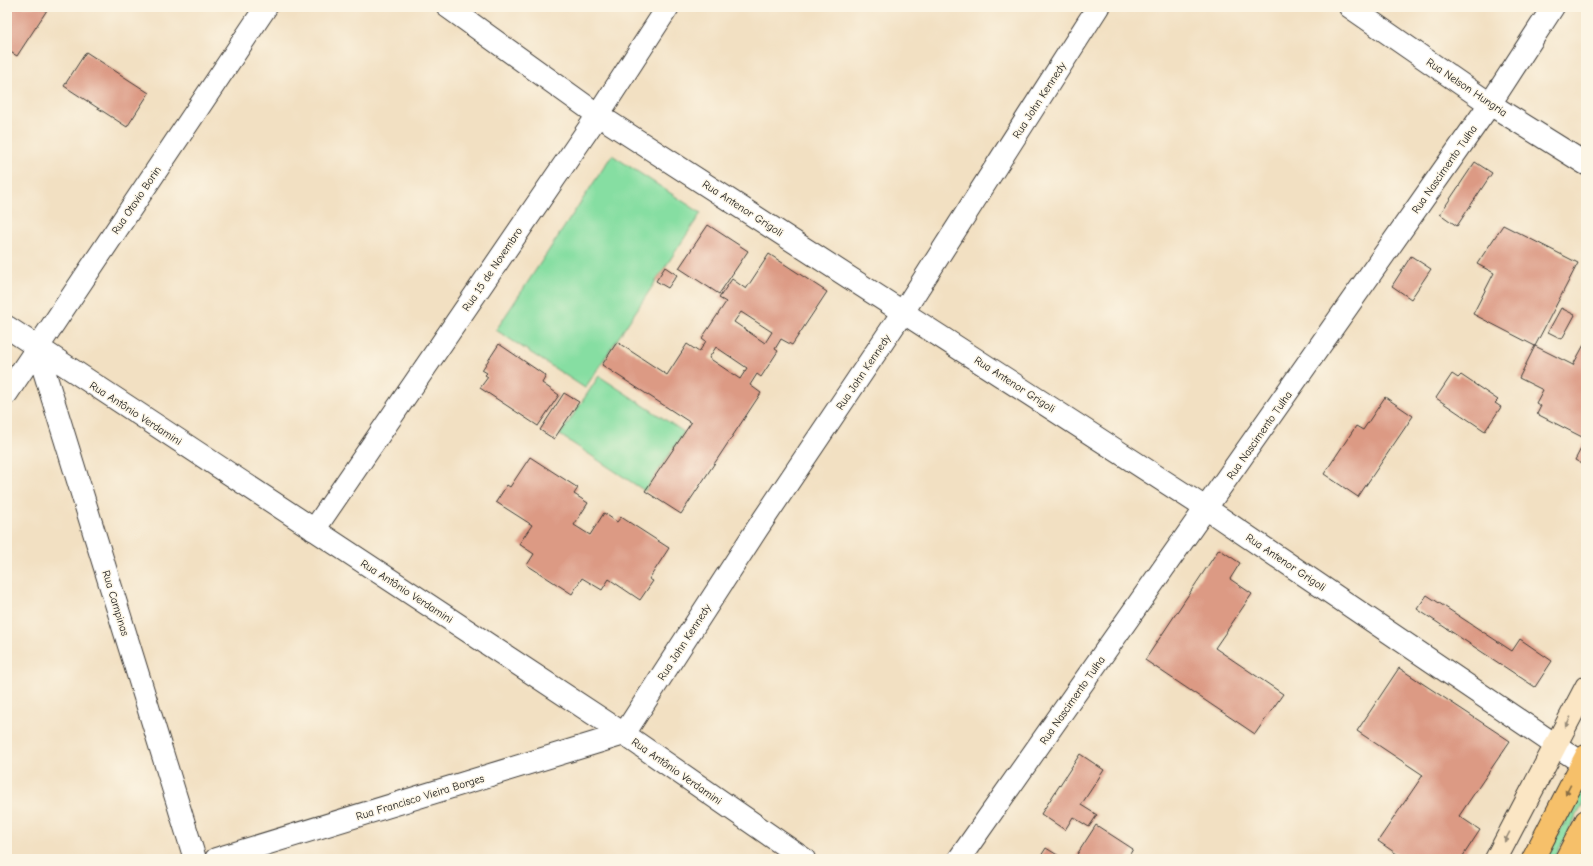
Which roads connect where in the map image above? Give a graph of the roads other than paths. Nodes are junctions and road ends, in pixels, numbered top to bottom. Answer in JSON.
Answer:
{"nodes":[{"id":1,"x":266,"y":7,"type":"edge"},
{"id":2,"x":448,"y":7,"type":"edge"},
{"id":3,"x":668,"y":7,"type":"edge"},
{"id":4,"x":1098,"y":7,"type":"edge"},
{"id":5,"x":1350,"y":7,"type":"edge"},
{"id":6,"x":1553,"y":7,"type":"edge"},
{"id":7,"x":1490,"y":104,"type":"junction"},
{"id":8,"x":598,"y":115,"type":"junction"},
{"id":9,"x":1586,"y":164,"type":"edge"},
{"id":10,"x":903,"y":312,"type":"junction"},
{"id":11,"x":7,"y":327,"type":"edge"},
{"id":12,"x":37,"y":348,"type":"junction"},
{"id":13,"x":7,"y":394,"type":"edge"},
{"id":14,"x":1207,"y":509,"type":"junction"},
{"id":15,"x":314,"y":530,"type":"junction"},
{"id":16,"x":1586,"y":688,"type":"edge"},
{"id":17,"x":624,"y":734,"type":"junction"},
{"id":18,"x":1556,"y":745,"type":"junction"},
{"id":19,"x":1584,"y":759,"type":"edge"},
{"id":20,"x":1586,"y":822,"type":"edge"},
{"id":21,"x":195,"y":859,"type":"edge"},
{"id":22,"x":216,"y":859,"type":"edge"},
{"id":23,"x":804,"y":859,"type":"edge"},
{"id":24,"x":959,"y":859,"type":"edge"},
{"id":25,"x":1496,"y":859,"type":"edge"},
{"id":26,"x":1533,"y":859,"type":"edge"},
{"id":27,"x":1566,"y":859,"type":"edge"}],
"edges":[{"from":1,"to":12,"type":"street","name":"Rua Otavio Borin"},
{"from":2,"to":8,"type":"street","name":"Rua Antenor Grigoli"},
{"from":3,"to":8,"type":"street","name":"Rua 15 de Novembro"},
{"from":4,"to":10,"type":"street","name":"Rua John Kennedy"},
{"from":5,"to":7,"type":"street","name":"Rua Nelson Hungria"},
{"from":6,"to":7,"type":"street","name":"Rua Nascimento Tulha"},
{"from":7,"to":9,"type":"street","name":"Rua Nelson Hungria"},
{"from":7,"to":14,"type":"street","name":"Rua Nascimento Tulha"},
{"from":8,"to":10,"type":"street","name":"Rua Antenor Grigoli"},
{"from":8,"to":15,"type":"street","name":"Rua 15 de Novembro"},
{"from":10,"to":14,"type":"street","name":"Rua Antenor Grigoli"},
{"from":10,"to":17,"type":"street","name":"Rua John Kennedy"},
{"from":11,"to":12,"type":"street","name":"Rua Antônio Verdamini"},
{"from":12,"to":13,"type":"street","name":"Rua Otavio Borin"},
{"from":12,"to":15,"type":"street","name":"Rua Antônio Verdamini"},
{"from":12,"to":21,"type":"street","name":"Rua Campinas"},
{"from":14,"to":18,"type":"street","name":"Rua Antenor Grigoli"},
{"from":14,"to":24,"type":"street","name":"Rua Nascimento Tulha"},
{"from":15,"to":17,"type":"street","name":"Rua Antônio Verdamini"},
{"from":16,"to":18,"type":"street","one_way":true},
{"from":17,"to":22,"type":"street","name":"Rua Francisco Vieira Borges"},
{"from":17,"to":23,"type":"street","name":"Rua Antônio Verdamini"},
{"from":18,"to":19,"type":"street","name":"Rua Antenor Grigoli"},
{"from":18,"to":25,"type":"street","one_way":true},
{"from":19,"to":26,"type":"main road","one_way":true},
{"from":20,"to":27,"type":"main road"}]}
